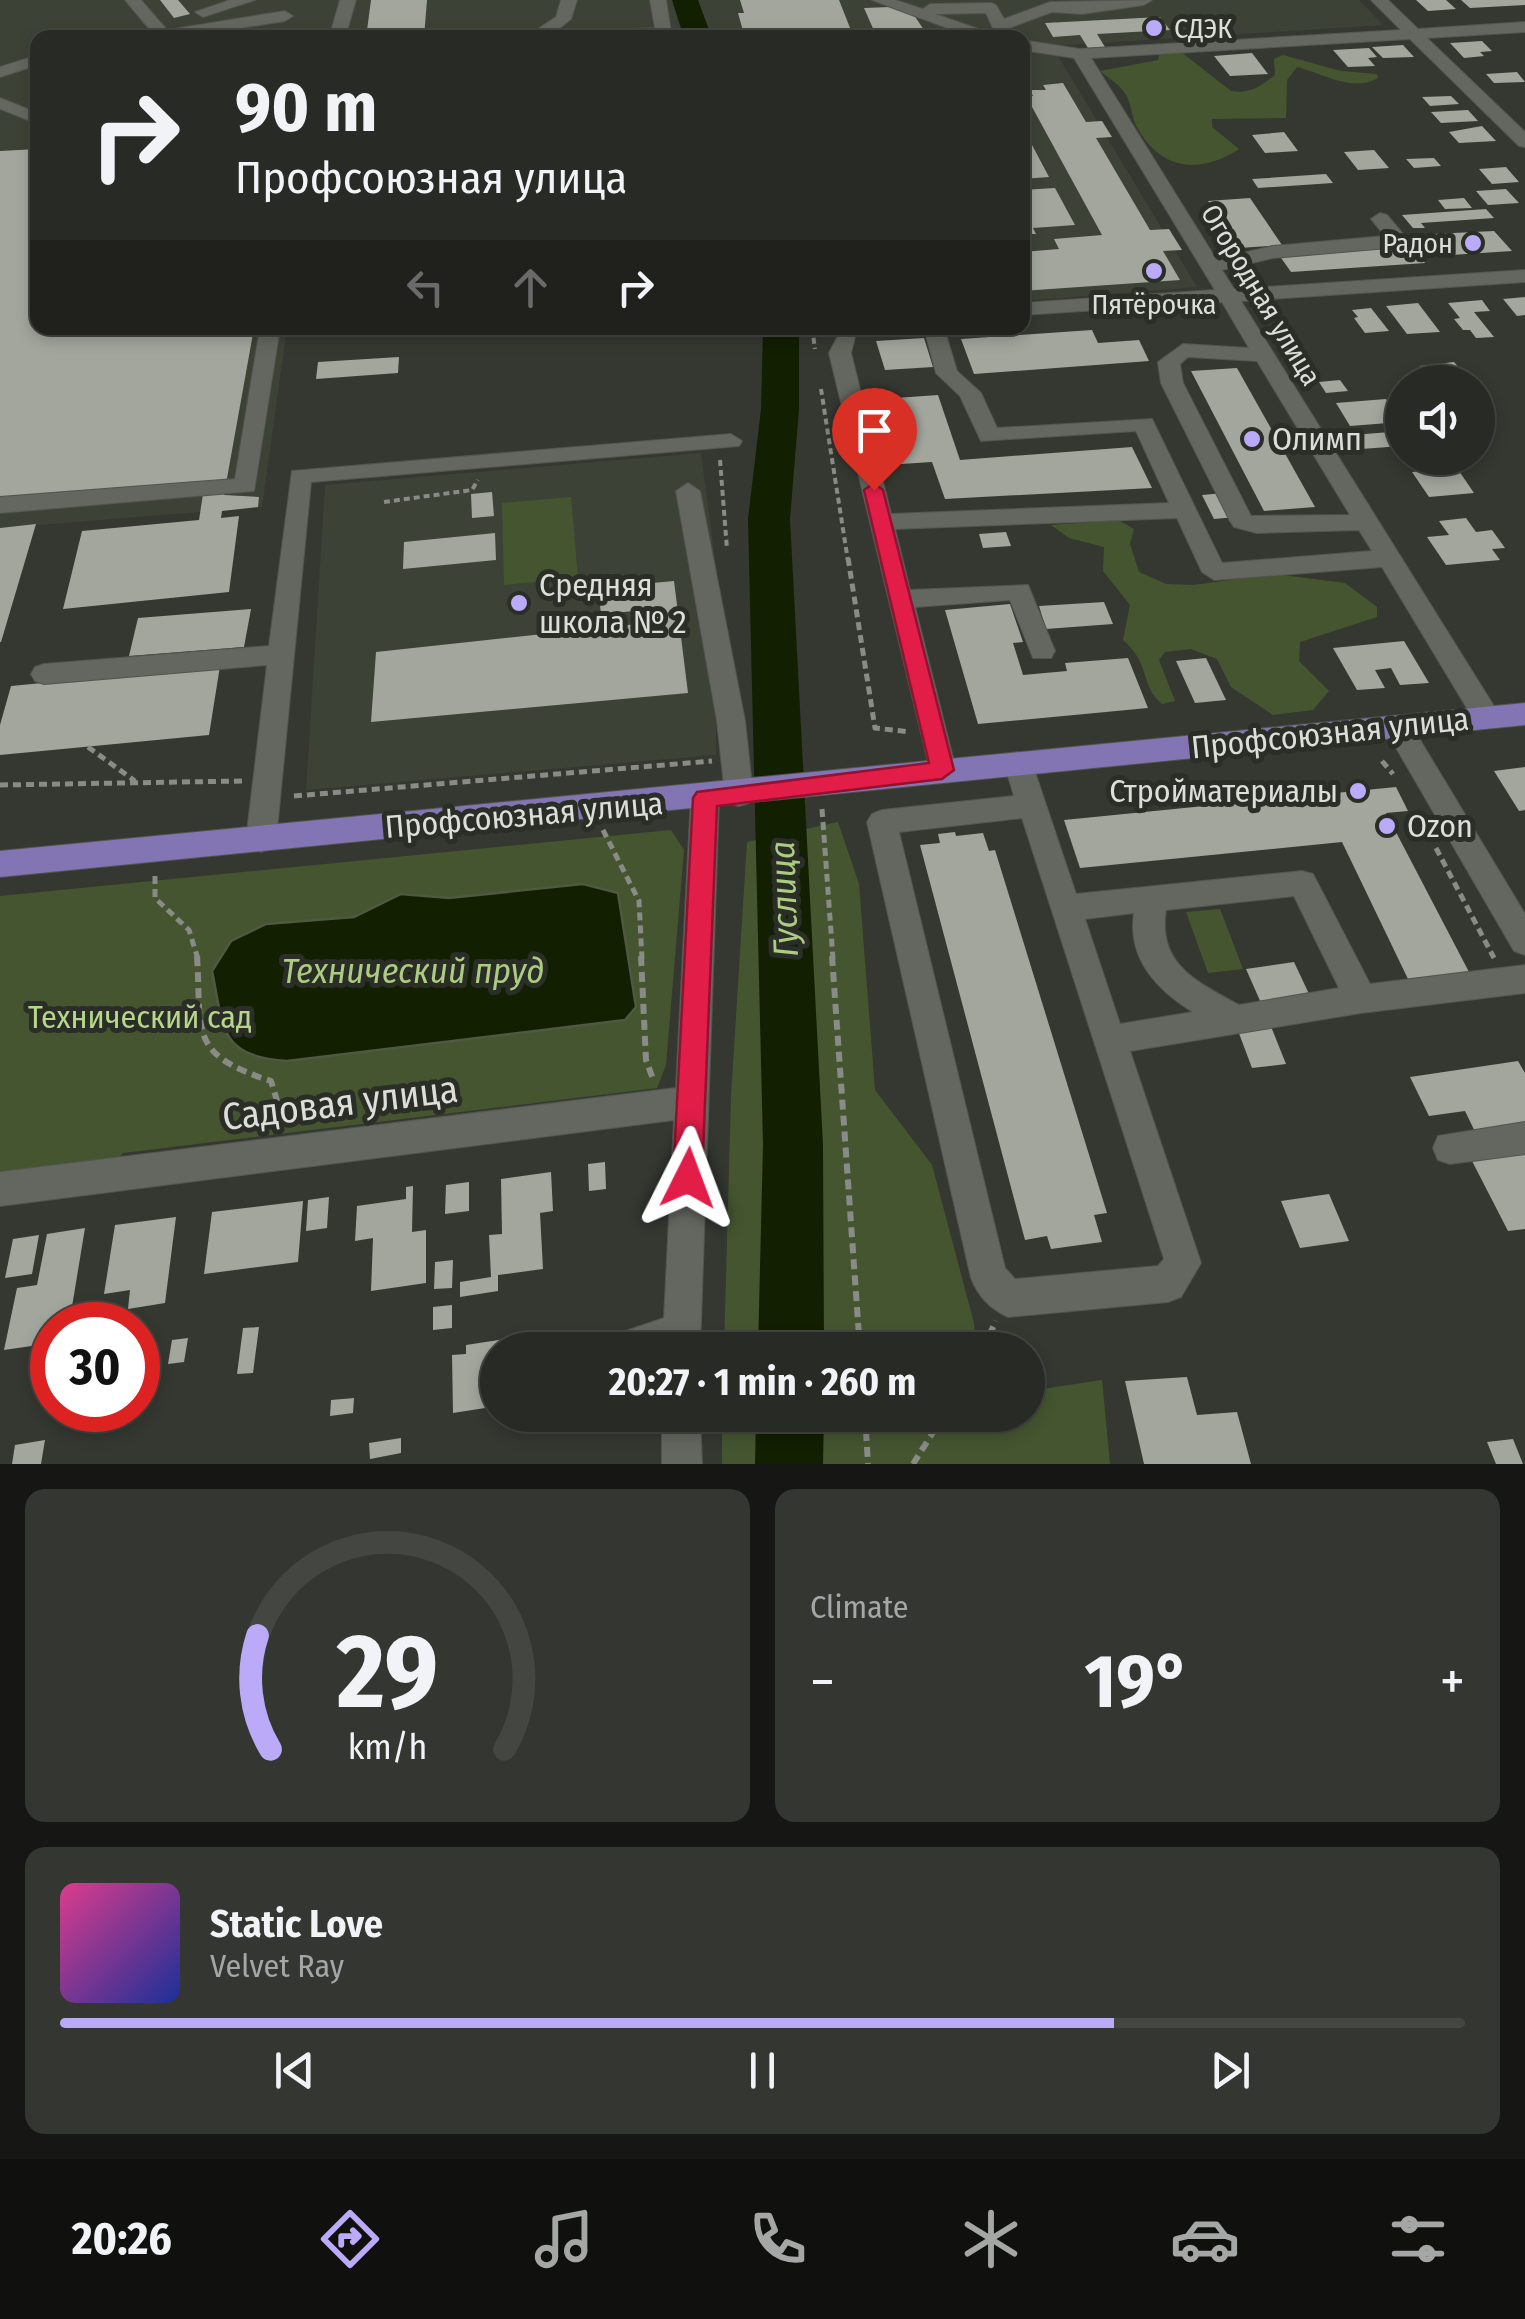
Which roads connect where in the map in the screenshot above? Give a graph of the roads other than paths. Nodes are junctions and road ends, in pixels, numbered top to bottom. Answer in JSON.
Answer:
{"nodes":[{"id":1,"x":134,"y":0,"type":"edge"},
{"id":2,"x":247,"y":0,"type":"edge"},
{"id":3,"x":348,"y":0,"type":"edge"},
{"id":4,"x":569,"y":0,"type":"edge"},
{"id":5,"x":658,"y":0,"type":"edge"},
{"id":6,"x":880,"y":0,"type":"edge"},
{"id":7,"x":1144,"y":0,"type":"edge"},
{"id":8,"x":1379,"y":0,"type":"edge"},
{"id":9,"x":1048,"y":3,"type":"edge"},
{"id":10,"x":915,"y":9,"type":"junction"},
{"id":11,"x":286,"y":16,"type":"dead end"},
{"id":12,"x":1525,"y":27,"type":"edge"},
{"id":13,"x":155,"y":30,"type":"edge"},
{"id":14,"x":168,"y":30,"type":"edge"},
{"id":15,"x":186,"y":30,"type":"edge"},
{"id":16,"x":339,"y":30,"type":"edge"},
{"id":17,"x":546,"y":30,"type":"edge"},
{"id":18,"x":662,"y":30,"type":"edge"},
{"id":19,"x":986,"y":30,"type":"edge"},
{"id":20,"x":998,"y":30,"type":"edge"},
{"id":21,"x":1005,"y":30,"type":"edge"},
{"id":22,"x":1412,"y":32,"type":"junction"},
{"id":23,"x":1030,"y":46,"type":"edge"},
{"id":24,"x":1080,"y":54,"type":"junction"},
{"id":25,"x":30,"y":63,"type":"edge"},
{"id":26,"x":0,"y":72,"type":"edge"},
{"id":27,"x":0,"y":103,"type":"edge"},
{"id":28,"x":30,"y":116,"type":"edge"},
{"id":29,"x":1525,"y":142,"type":"edge"},
{"id":30,"x":1380,"y":219,"type":"dead end"},
{"id":31,"x":1208,"y":267,"type":"junction"},
{"id":32,"x":1525,"y":276,"type":"edge"},
{"id":33,"x":1225,"y":295,"type":"junction"},
{"id":34,"x":1030,"y":309,"type":"edge"},
{"id":35,"x":269,"y":335,"type":"edge"},
{"id":36,"x":849,"y":335,"type":"edge"},
{"id":37,"x":936,"y":335,"type":"edge"},
{"id":38,"x":1262,"y":356,"type":"junction"},
{"id":39,"x":731,"y":441,"type":"dead end"},
{"id":40,"x":688,"y":492,"type":"dead end"},
{"id":41,"x":0,"y":506,"type":"edge"},
{"id":42,"x":1185,"y":510,"type":"junction"},
{"id":43,"x":882,"y":522,"type":"junction"},
{"id":44,"x":1366,"y":522,"type":"junction"},
{"id":45,"x":1388,"y":558,"type":"junction"},
{"id":46,"x":900,"y":599,"type":"junction"},
{"id":47,"x":1042,"y":650,"type":"dead end"},
{"id":48,"x":280,"y":654,"type":"junction"},
{"id":49,"x":44,"y":674,"type":"dead end"},
{"id":50,"x":1525,"y":714,"type":"edge"},
{"id":51,"x":1487,"y":718,"type":"junction"},
{"id":52,"x":1398,"y":727,"type":"junction"},
{"id":53,"x":1018,"y":763,"type":"junction"},
{"id":54,"x":942,"y":770,"type":"junction"},
{"id":55,"x":730,"y":796,"type":"junction"},
{"id":56,"x":1032,"y":805,"type":"junction"},
{"id":57,"x":260,"y":840,"type":"junction"},
{"id":58,"x":0,"y":864,"type":"edge"},
{"id":59,"x":1152,"y":898,"type":"junction"},
{"id":60,"x":1065,"y":908,"type":"junction"},
{"id":61,"x":1525,"y":942,"type":"edge"},
{"id":62,"x":1515,"y":980,"type":"edge"},
{"id":63,"x":1362,"y":1000,"type":"junction"},
{"id":64,"x":1237,"y":1020,"type":"junction"},
{"id":65,"x":1109,"y":1040,"type":"junction"},
{"id":66,"x":676,"y":1104,"type":"junction"},
{"id":67,"x":1525,"y":1138,"type":"edge"},
{"id":68,"x":1450,"y":1148,"type":"dead end"},
{"id":69,"x":0,"y":1189,"type":"edge"},
{"id":70,"x":681,"y":1332,"type":"edge"},
{"id":71,"x":682,"y":1432,"type":"edge"},
{"id":72,"x":682,"y":1464,"type":"edge"}],
"edges":[{"from":1,"to":13,"type":"street"},
{"from":2,"to":14,"type":"street"},
{"from":3,"to":16,"type":"street"},
{"from":4,"to":17,"type":"street"},
{"from":5,"to":18,"type":"street"},
{"from":6,"to":10,"type":"street"},
{"from":7,"to":9,"type":"street"},
{"from":8,"to":22,"type":"street"},
{"from":9,"to":21,"type":"street"},
{"from":10,"to":19,"type":"street"},
{"from":10,"to":20,"type":"street"},
{"from":11,"to":15,"type":"street"},
{"from":12,"to":22,"type":"street"},
{"from":22,"to":24,"type":"street"},
{"from":22,"to":29,"type":"street"},
{"from":23,"to":24,"type":"street"},
{"from":24,"to":31,"type":"street","name":"Огородная улица"},
{"from":25,"to":26,"type":"street"},
{"from":27,"to":28,"type":"street"},
{"from":30,"to":31,"type":"street"},
{"from":31,"to":33,"type":"street","name":"Огородная улица"},
{"from":32,"to":33,"type":"street"},
{"from":33,"to":34,"type":"street"},
{"from":33,"to":38,"type":"street","name":"Огородная улица"},
{"from":35,"to":41,"type":"street"},
{"from":36,"to":43,"type":"street"},
{"from":37,"to":42,"type":"street"},
{"from":38,"to":44,"type":"street","name":"Огородная улица"},
{"from":38,"to":44,"type":"street"},
{"from":39,"to":48,"type":"street"},
{"from":40,"to":55,"type":"street"},
{"from":42,"to":43,"type":"street"},
{"from":42,"to":45,"type":"street"},
{"from":43,"to":46,"type":"street"},
{"from":44,"to":45,"type":"street","name":"Огородная улица"},
{"from":45,"to":51,"type":"street","name":"Огородная улица"},
{"from":46,"to":47,"type":"street"},
{"from":46,"to":54,"type":"street"},
{"from":48,"to":49,"type":"street"},
{"from":48,"to":57,"type":"street"},
{"from":50,"to":51,"type":"main road","name":"Профсоюзная улица"},
{"from":51,"to":52,"type":"main road","name":"Профсоюзная улица"},
{"from":52,"to":53,"type":"main road","name":"Профсоюзная улица"},
{"from":52,"to":61,"type":"street"},
{"from":53,"to":54,"type":"main road","name":"Профсоюзная улица"},
{"from":53,"to":56,"type":"street"},
{"from":54,"to":55,"type":"main road","name":"Профсоюзная улица"},
{"from":55,"to":57,"type":"main road","name":"Профсоюзная улица"},
{"from":55,"to":66,"type":"street"},
{"from":56,"to":60,"type":"street"},
{"from":56,"to":65,"type":"street"},
{"from":57,"to":58,"type":"main road","name":"Профсоюзная улица"},
{"from":59,"to":60,"type":"street"},
{"from":59,"to":63,"type":"street"},
{"from":59,"to":64,"type":"street"},
{"from":60,"to":65,"type":"street"},
{"from":62,"to":63,"type":"street"},
{"from":63,"to":64,"type":"street"},
{"from":64,"to":65,"type":"street"},
{"from":66,"to":69,"type":"street","name":"Садовая улица"},
{"from":66,"to":70,"type":"street"},
{"from":67,"to":68,"type":"street"},
{"from":71,"to":72,"type":"street"}]}
